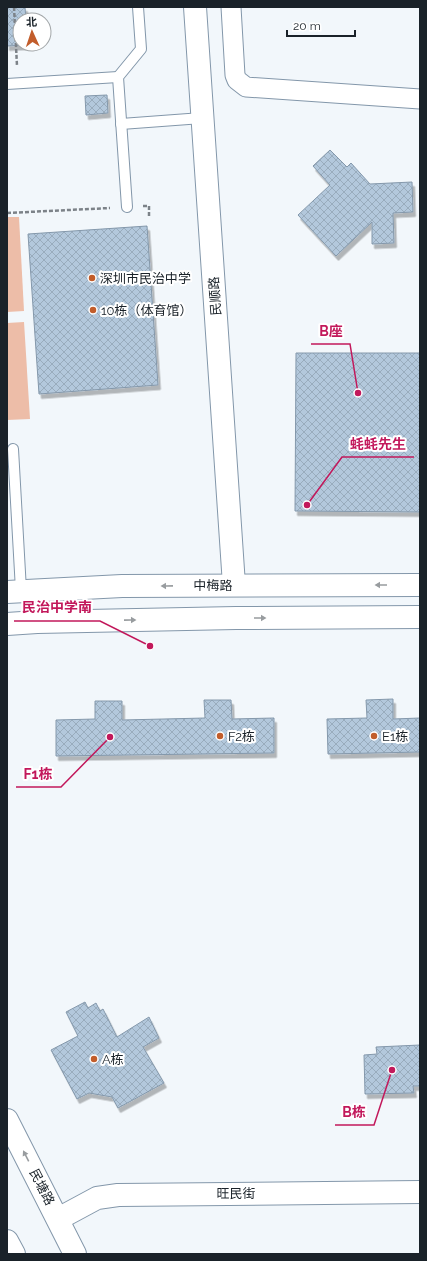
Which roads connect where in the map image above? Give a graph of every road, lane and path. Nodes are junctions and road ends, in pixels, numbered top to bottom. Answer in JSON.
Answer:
{"nodes":[{"id":1,"x":14,"y":7,"type":"edge"},
{"id":2,"x":138,"y":7,"type":"edge"},
{"id":3,"x":195,"y":7,"type":"edge"},
{"id":4,"x":232,"y":7,"type":"edge"},
{"id":5,"x":118,"y":77,"type":"junction"},
{"id":6,"x":18,"y":83,"type":"junction"},
{"id":7,"x":7,"y":84,"type":"edge"},
{"id":8,"x":420,"y":99,"type":"edge"},
{"id":9,"x":202,"y":118,"type":"junction"},
{"id":10,"x":121,"y":124,"type":"junction"},
{"id":11,"x":126,"y":207,"type":"junction"},
{"id":12,"x":7,"y":213,"type":"edge"},
{"id":13,"x":149,"y":216,"type":"dead end"},
{"id":14,"x":13,"y":449,"type":"dead end"},
{"id":15,"x":234,"y":585,"type":"junction"},
{"id":16,"x":420,"y":585,"type":"edge"},
{"id":17,"x":14,"y":591,"type":"edge"},
{"id":18,"x":420,"y":617,"type":"edge"},
{"id":19,"x":7,"y":624,"type":"edge"},
{"id":20,"x":7,"y":1120,"type":"edge"},
{"id":21,"x":420,"y":1192,"type":"edge"},
{"id":22,"x":58,"y":1219,"type":"junction"},
{"id":23,"x":7,"y":1241,"type":"edge"},
{"id":24,"x":14,"y":1254,"type":"edge"},
{"id":25,"x":75,"y":1254,"type":"edge"}],
"edges":[{"from":1,"to":6,"type":"path"},
{"from":2,"to":5,"type":"lane"},
{"from":3,"to":9,"type":"main road","name":"民顺路"},
{"from":4,"to":8,"type":"street"},
{"from":5,"to":6,"type":"lane"},
{"from":5,"to":10,"type":"lane"},
{"from":6,"to":7,"type":"lane"},
{"from":9,"to":10,"type":"lane"},
{"from":9,"to":15,"type":"main road","name":"民顺路"},
{"from":10,"to":11,"type":"lane"},
{"from":11,"to":12,"type":"path"},
{"from":11,"to":13,"type":"path"},
{"from":14,"to":17,"type":"lane"},
{"from":16,"to":15,"type":"main road","name":"中梅路","one_way":true},
{"from":15,"to":17,"type":"main road","name":"中梅路","one_way":true},
{"from":19,"to":18,"type":"main road","one_way":true},
{"from":22,"to":20,"type":"main road","name":"民塘路","one_way":true},
{"from":21,"to":22,"type":"main road","name":"旺民街"},
{"from":22,"to":25,"type":"main road","name":"民塘路"},
{"from":23,"to":24,"type":"main road"}]}
